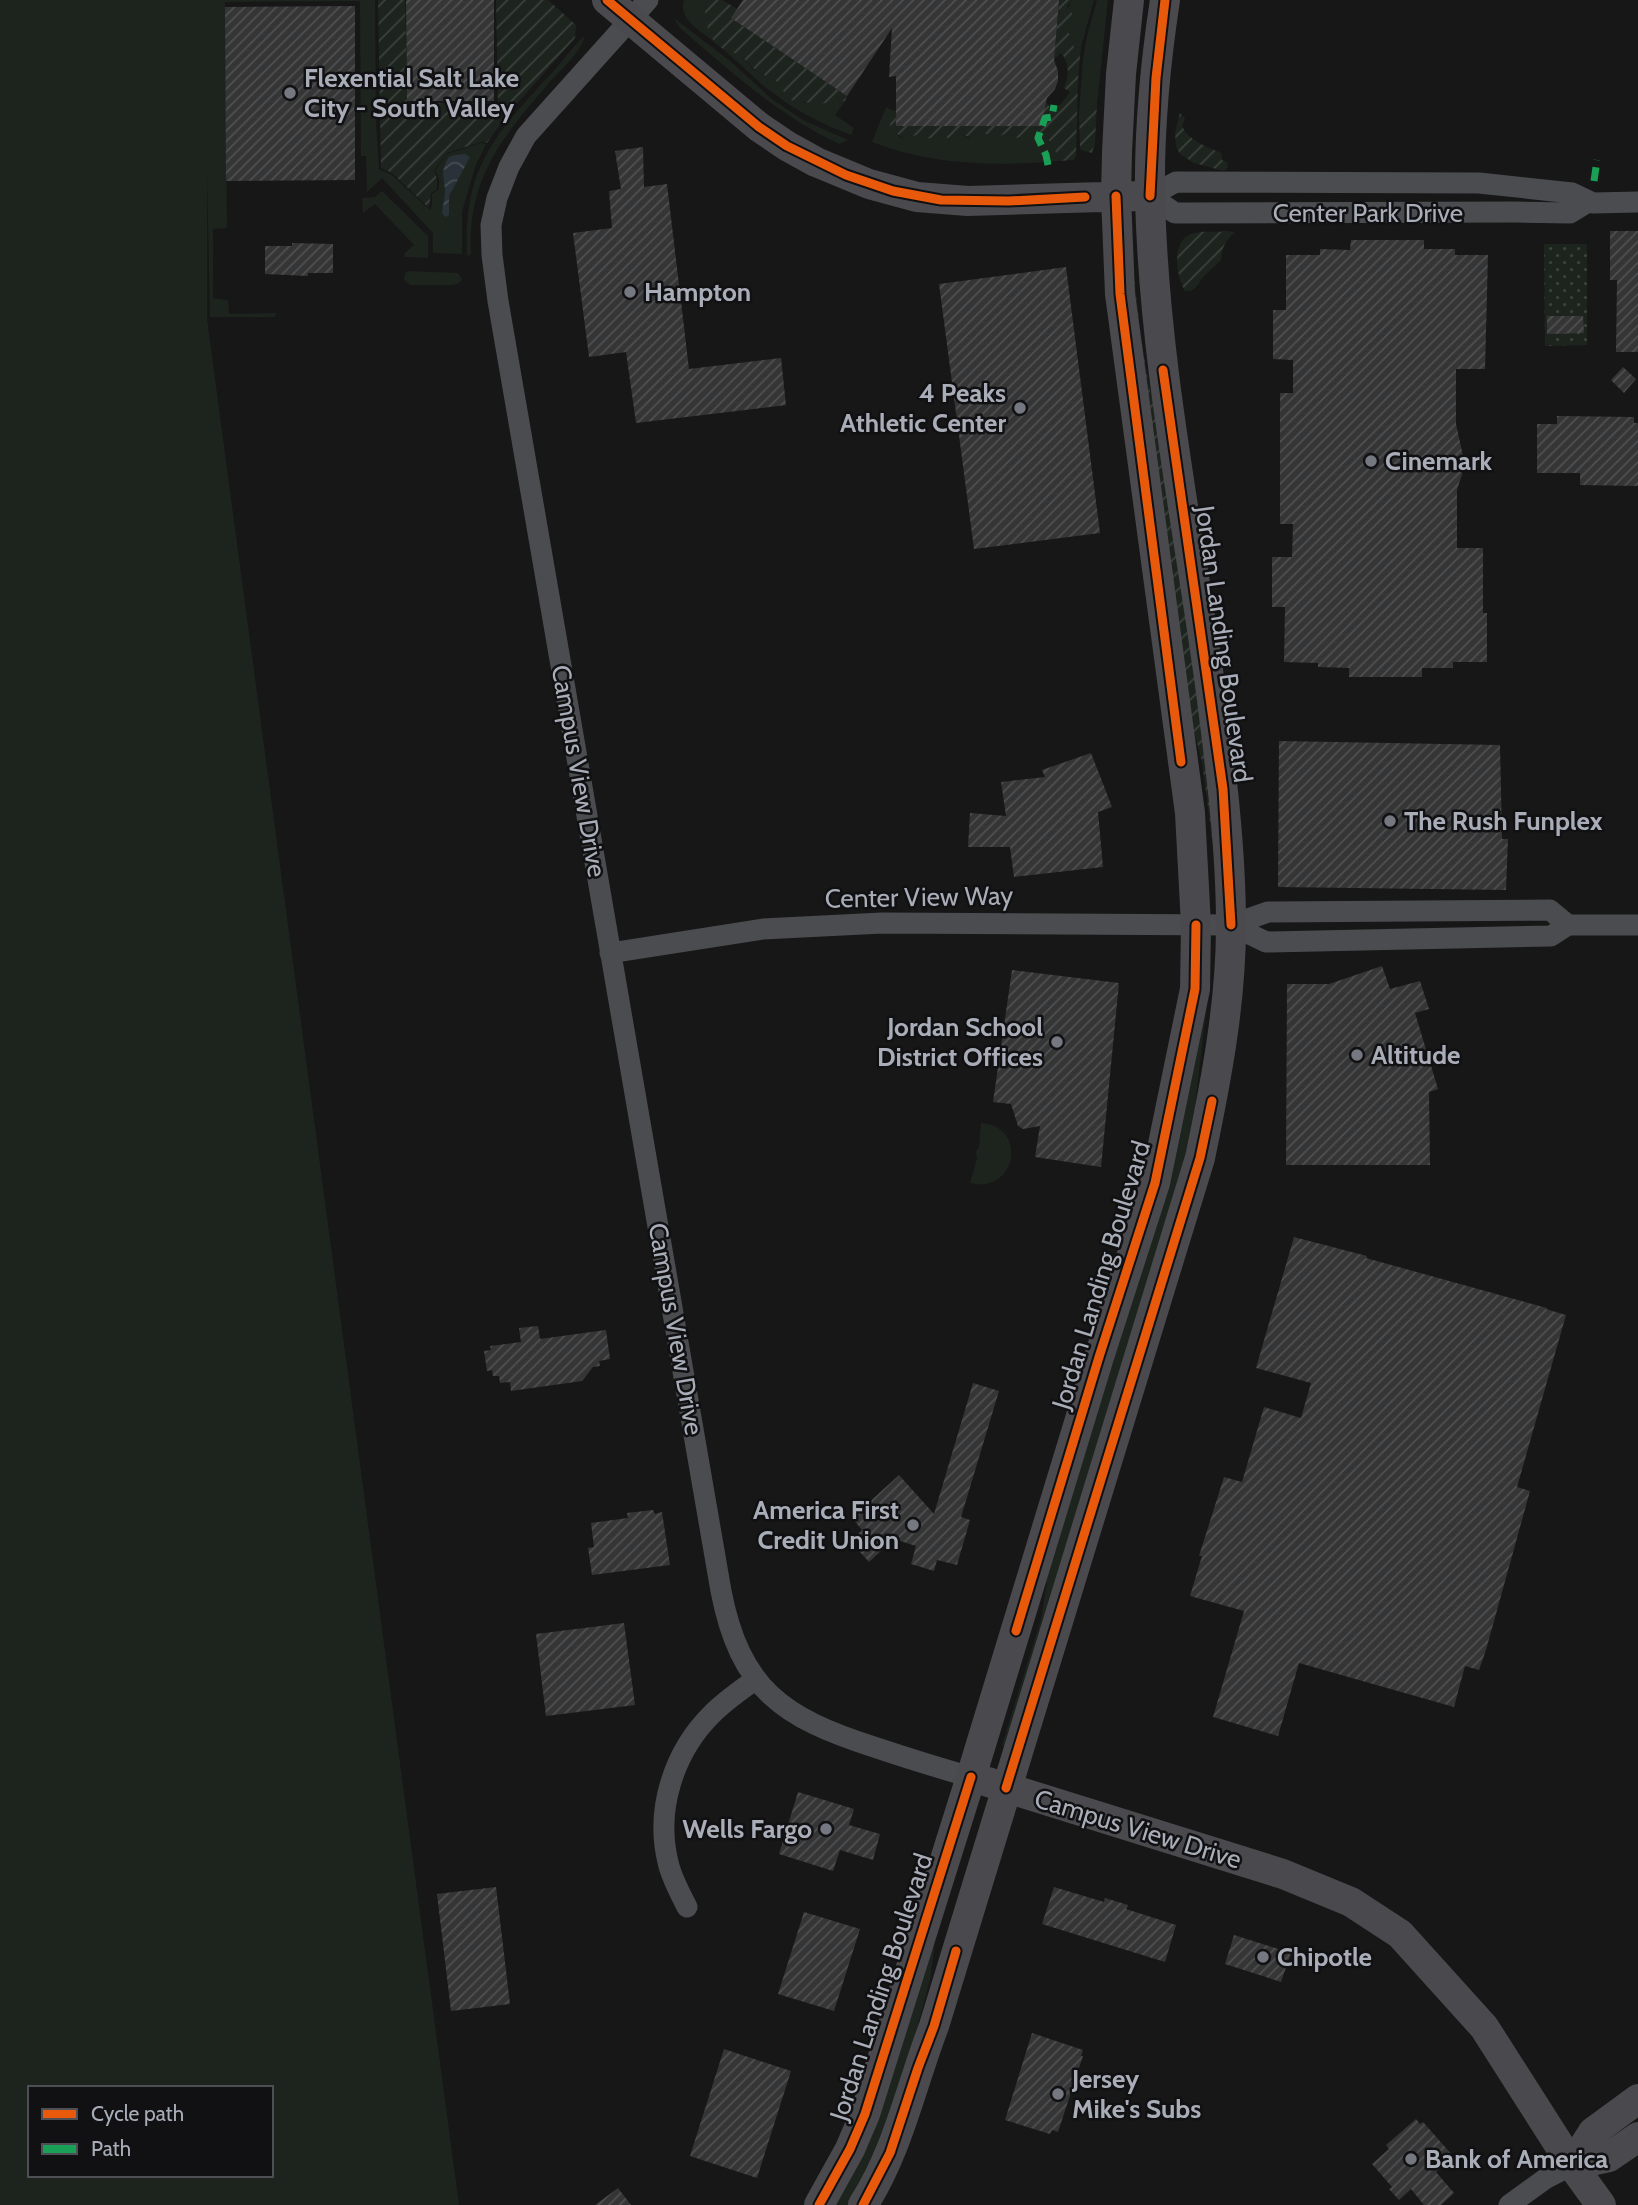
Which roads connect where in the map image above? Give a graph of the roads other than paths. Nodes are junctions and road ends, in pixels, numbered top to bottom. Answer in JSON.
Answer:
{"nodes":[{"id":1,"x":607,"y":0,"type":"edge"},
{"id":2,"x":1129,"y":0,"type":"edge"},
{"id":3,"x":1166,"y":0,"type":"edge"},
{"id":4,"x":639,"y":10,"type":"edge"},
{"id":5,"x":1116,"y":196,"type":"junction"},
{"id":6,"x":1150,"y":196,"type":"junction"},
{"id":7,"x":1588,"y":202,"type":"junction"},
{"id":8,"x":1638,"y":202,"type":"edge"},
{"id":9,"x":1196,"y":925,"type":"junction"},
{"id":10,"x":1231,"y":925,"type":"junction"},
{"id":11,"x":1568,"y":925,"type":"junction"},
{"id":12,"x":1638,"y":925,"type":"edge"},
{"id":13,"x":610,"y":953,"type":"junction"},
{"id":14,"x":756,"y":1679,"type":"junction"},
{"id":15,"x":971,"y":1777,"type":"junction"},
{"id":16,"x":1006,"y":1788,"type":"junction"},
{"id":17,"x":687,"y":1907,"type":"dead end"},
{"id":18,"x":1638,"y":2099,"type":"edge"},
{"id":19,"x":1638,"y":2137,"type":"edge"},
{"id":20,"x":1572,"y":2165,"type":"junction"},
{"id":21,"x":819,"y":2205,"type":"edge"},
{"id":22,"x":863,"y":2205,"type":"edge"},
{"id":23,"x":1510,"y":2205,"type":"edge"},
{"id":24,"x":1601,"y":2205,"type":"edge"}],
"edges":[{"from":1,"to":4,"type":"main road","name":"Center Park Drive"},
{"from":2,"to":5,"type":"main road","name":"Jordan Landing Boulevard"},
{"from":3,"to":6,"type":"main road","name":"Jordan Landing Boulevard"},
{"from":4,"to":5,"type":"main road","name":"Center Park Drive"},
{"from":4,"to":13,"type":"street","name":"Campus View Drive"},
{"from":5,"to":6,"type":"main road","name":"Center Park Drive"},
{"from":5,"to":9,"type":"main road","name":"Jordan Landing Boulevard"},
{"from":6,"to":7,"type":"street","name":"Center Park Drive"},
{"from":6,"to":7,"type":"street","name":"Center Park Drive"},
{"from":6,"to":10,"type":"main road","name":"Jordan Landing Boulevard"},
{"from":7,"to":8,"type":"street","name":"Center Park Drive"},
{"from":9,"to":10,"type":"street","name":"Center View Way"},
{"from":9,"to":13,"type":"street","name":"Center View Way"},
{"from":9,"to":15,"type":"main road","name":"Jordan Landing Boulevard"},
{"from":10,"to":11,"type":"street","name":"Center View Way"},
{"from":10,"to":11,"type":"street","name":"Center View Way"},
{"from":10,"to":16,"type":"main road","name":"Jordan Landing Boulevard"},
{"from":11,"to":12,"type":"street","name":"Center View Way"},
{"from":13,"to":14,"type":"street","name":"Campus View Drive"},
{"from":14,"to":15,"type":"street","name":"Campus View Drive"},
{"from":14,"to":17,"type":"street"},
{"from":15,"to":16,"type":"main road","name":"Campus View Drive"},
{"from":15,"to":21,"type":"main road","name":"Jordan Landing Boulevard"},
{"from":16,"to":20,"type":"main road","name":"Campus View Drive"},
{"from":16,"to":22,"type":"main road","name":"Jordan Landing Boulevard"},
{"from":18,"to":20,"type":"main road"},
{"from":19,"to":20,"type":"main road"},
{"from":20,"to":23,"type":"street"},
{"from":20,"to":24,"type":"main road","name":"Campus View Drive"}]}
